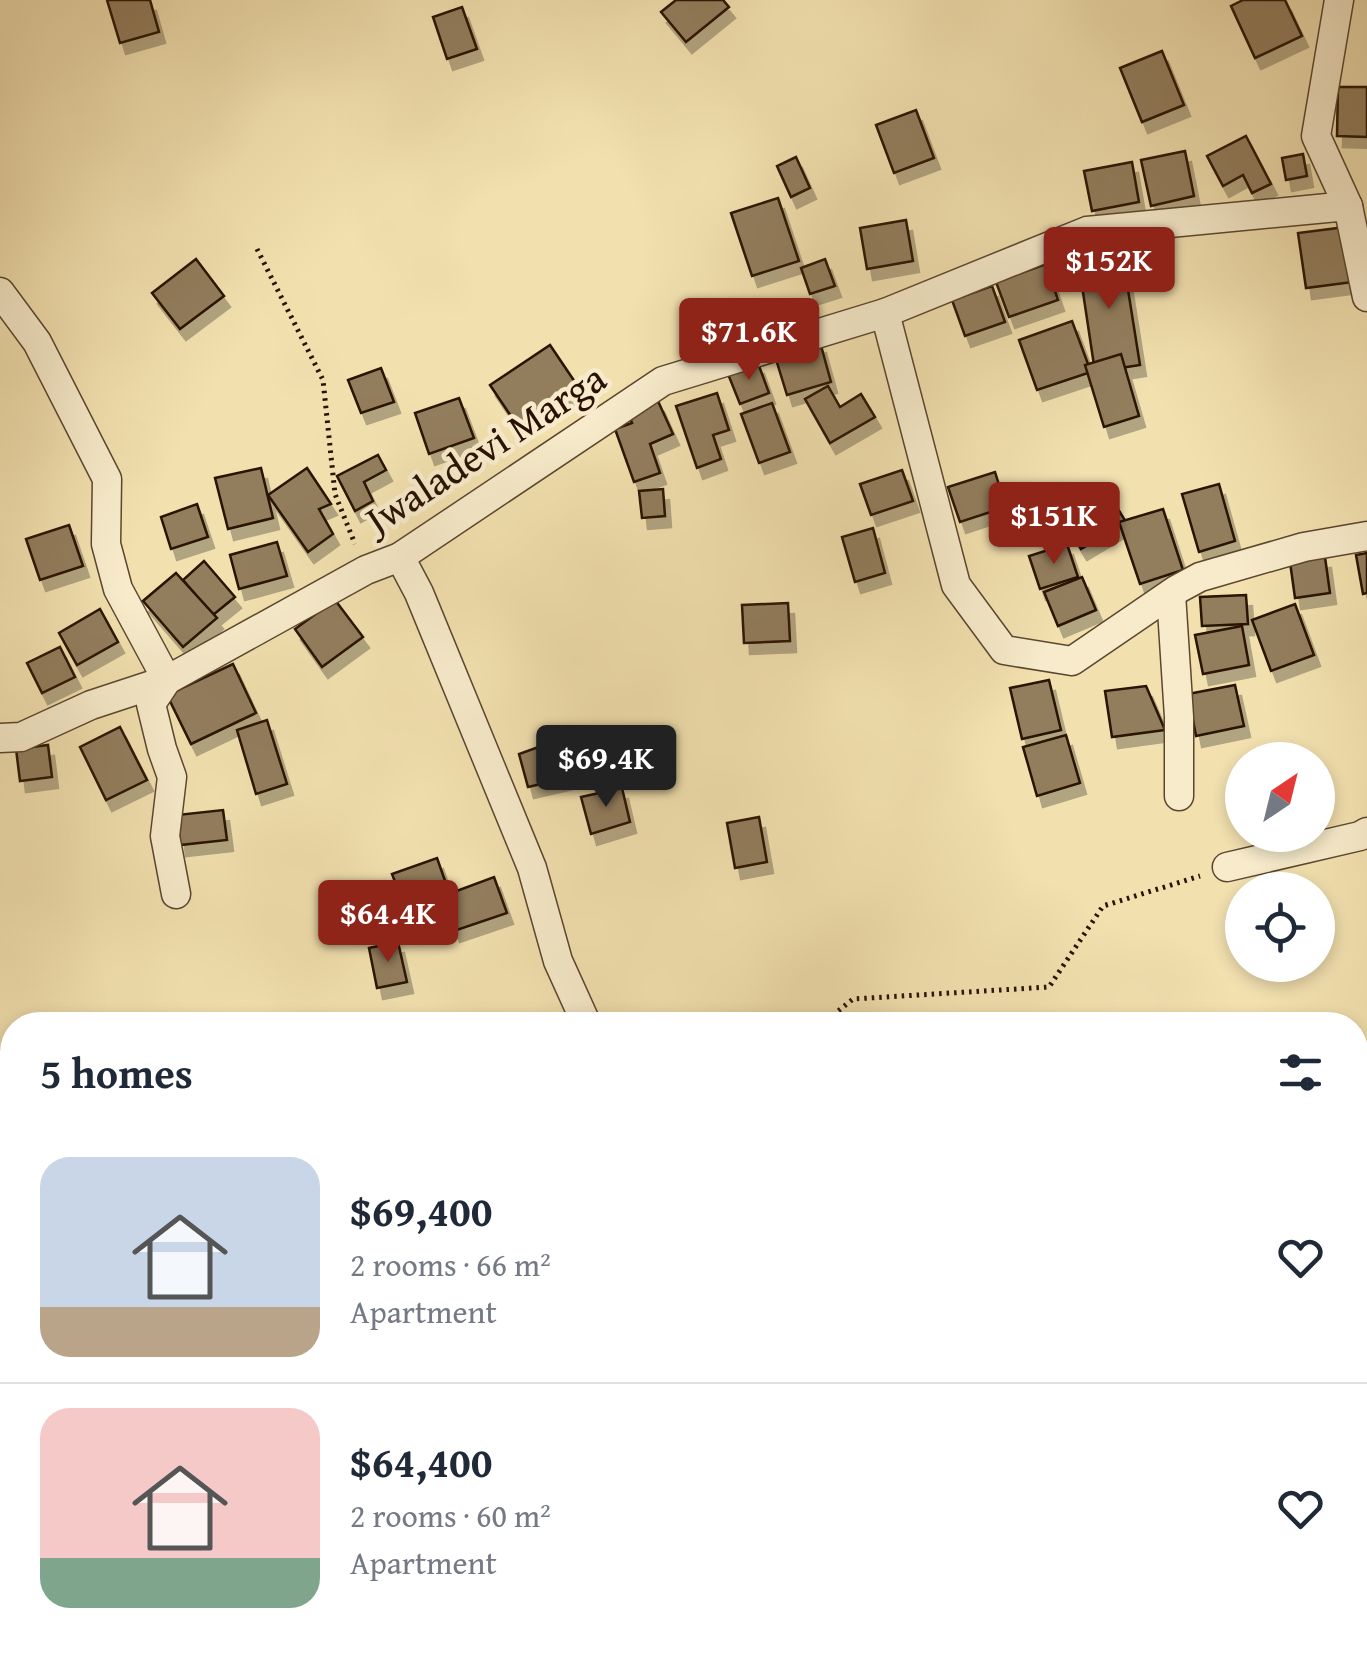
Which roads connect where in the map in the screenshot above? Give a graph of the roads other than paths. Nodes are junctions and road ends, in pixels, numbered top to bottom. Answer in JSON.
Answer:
{"nodes":[{"id":1,"x":1339,"y":0,"type":"edge"},
{"id":2,"x":1348,"y":206,"type":"junction"},
{"id":3,"x":0,"y":292,"type":"edge"},
{"id":4,"x":1367,"y":297,"type":"edge"},
{"id":5,"x":885,"y":313,"type":"junction"},
{"id":6,"x":1367,"y":536,"type":"edge"},
{"id":7,"x":400,"y":557,"type":"junction"},
{"id":8,"x":1171,"y":594,"type":"junction"},
{"id":9,"x":166,"y":680,"type":"junction"},
{"id":10,"x":0,"y":738,"type":"edge"},
{"id":11,"x":1178,"y":796,"type":"dead end"},
{"id":12,"x":1367,"y":832,"type":"edge"},
{"id":13,"x":1227,"y":867,"type":"road end"},
{"id":14,"x":176,"y":894,"type":"dead end"},
{"id":15,"x":582,"y":1012,"type":"edge"}],
"edges":[{"from":1,"to":2,"type":"street"},
{"from":2,"to":4,"type":"street"},
{"from":2,"to":5,"type":"street","name":"Jwaladevi Marga"},
{"from":3,"to":9,"type":"street"},
{"from":5,"to":7,"type":"street","name":"Jwaladevi Marga"},
{"from":5,"to":8,"type":"street"},
{"from":6,"to":8,"type":"street"},
{"from":7,"to":9,"type":"street","name":"Jwaladevi Marga"},
{"from":7,"to":15,"type":"street"},
{"from":8,"to":11,"type":"street"},
{"from":9,"to":10,"type":"street","name":"Jwaladevi Marga"},
{"from":9,"to":14,"type":"street"},
{"from":12,"to":13,"type":"street"}]}
